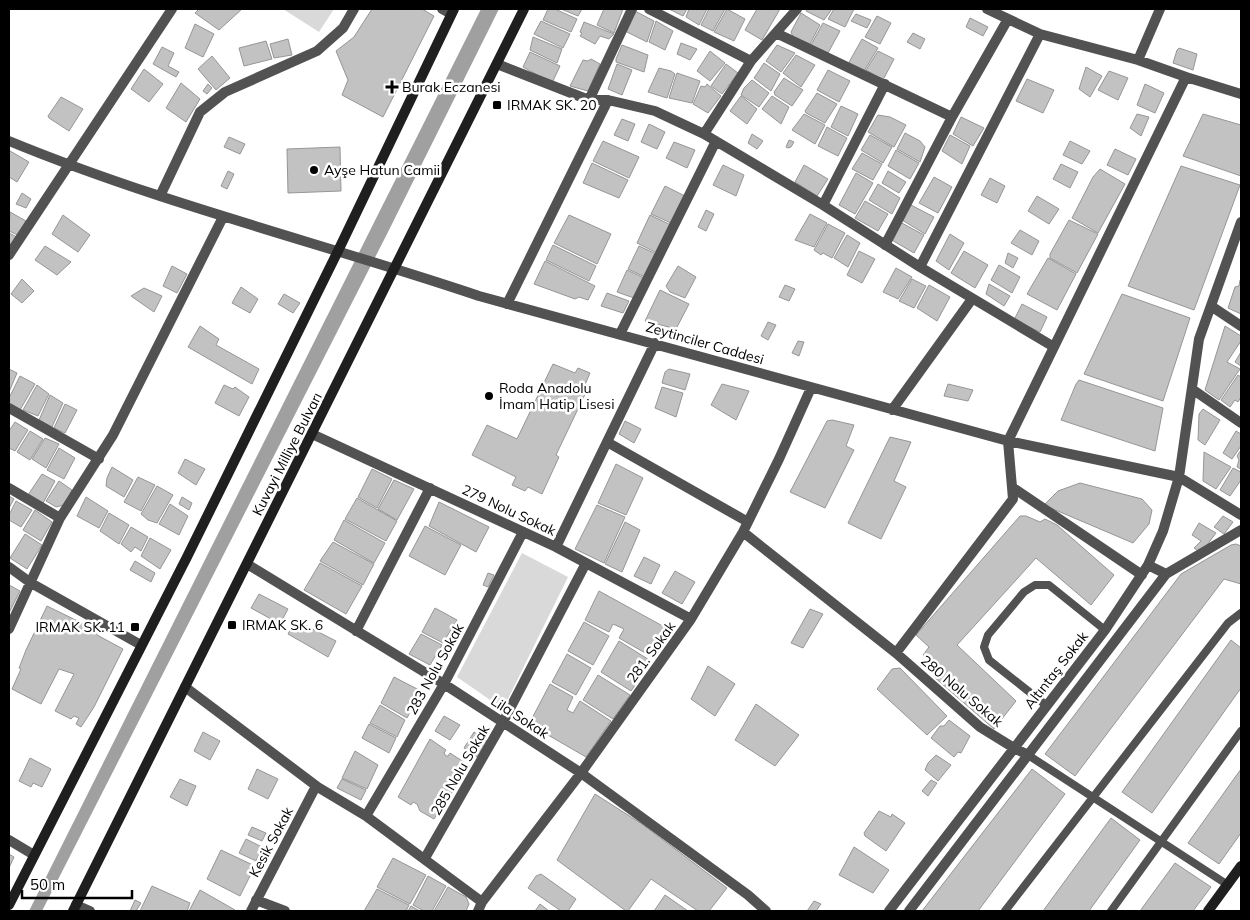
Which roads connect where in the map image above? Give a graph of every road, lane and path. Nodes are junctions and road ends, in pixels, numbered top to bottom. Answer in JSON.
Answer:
{"nodes":[{"id":1,"x":172,"y":9,"type":"edge"},
{"id":2,"x":354,"y":9,"type":"edge"},
{"id":3,"x":524,"y":9,"type":"edge"},
{"id":4,"x":632,"y":9,"type":"edge"},
{"id":5,"x":649,"y":9,"type":"edge"},
{"id":6,"x":797,"y":9,"type":"edge"},
{"id":7,"x":987,"y":9,"type":"edge"},
{"id":8,"x":1160,"y":9,"type":"edge"},
{"id":9,"x":449,"y":10,"type":"edge"},
{"id":10,"x":1008,"y":19,"type":"junction"},
{"id":11,"x":776,"y":34,"type":"junction"},
{"id":12,"x":1040,"y":34,"type":"junction"},
{"id":13,"x":1138,"y":60,"type":"junction"},
{"id":14,"x":751,"y":61,"type":"junction"},
{"id":15,"x":497,"y":64,"type":"junction"},
{"id":16,"x":1186,"y":77,"type":"junction"},
{"id":17,"x":885,"y":84,"type":"junction"},
{"id":18,"x":1241,"y":94,"type":"edge"},
{"id":19,"x":589,"y":100,"type":"junction"},
{"id":20,"x":608,"y":100,"type":"junction"},
{"id":21,"x":952,"y":117,"type":"junction"},
{"id":22,"x":704,"y":134,"type":"junction"},
{"id":23,"x":9,"y":141,"type":"edge"},
{"id":24,"x":716,"y":141,"type":"junction"},
{"id":25,"x":69,"y":165,"type":"junction"},
{"id":26,"x":160,"y":196,"type":"junction"},
{"id":27,"x":823,"y":205,"type":"junction"},
{"id":28,"x":222,"y":217,"type":"junction"},
{"id":29,"x":1240,"y":228,"type":"edge"},
{"id":30,"x":884,"y":245,"type":"junction"},
{"id":31,"x":338,"y":251,"type":"junction"},
{"id":32,"x":9,"y":255,"type":"edge"},
{"id":33,"x":920,"y":267,"type":"junction"},
{"id":34,"x":395,"y":268,"type":"junction"},
{"id":35,"x":972,"y":298,"type":"junction"},
{"id":36,"x":507,"y":304,"type":"junction"},
{"id":37,"x":1211,"y":306,"type":"junction"},
{"id":38,"x":1241,"y":326,"type":"edge"},
{"id":39,"x":620,"y":334,"type":"junction"},
{"id":40,"x":655,"y":343,"type":"junction"},
{"id":41,"x":1054,"y":347,"type":"junction"},
{"id":42,"x":811,"y":388,"type":"junction"},
{"id":43,"x":1192,"y":389,"type":"junction"},
{"id":44,"x":9,"y":408,"type":"edge"},
{"id":45,"x":892,"y":410,"type":"junction"},
{"id":46,"x":1241,"y":423,"type":"edge"},
{"id":47,"x":312,"y":434,"type":"junction"},
{"id":48,"x":1008,"y":441,"type":"junction"},
{"id":49,"x":607,"y":442,"type":"junction"},
{"id":50,"x":99,"y":459,"type":"junction"},
{"id":51,"x":1179,"y":477,"type":"junction"},
{"id":52,"x":1012,"y":487,"type":"junction"},
{"id":53,"x":9,"y":488,"type":"edge"},
{"id":54,"x":430,"y":488,"type":"junction"},
{"id":55,"x":1241,"y":515,"type":"edge"},
{"id":56,"x":60,"y":518,"type":"junction"},
{"id":57,"x":748,"y":522,"type":"junction"},
{"id":58,"x":1241,"y":530,"type":"edge"},
{"id":59,"x":524,"y":532,"type":"junction"},
{"id":60,"x":743,"y":532,"type":"junction"},
{"id":61,"x":556,"y":547,"type":"junction"},
{"id":62,"x":586,"y":563,"type":"junction"},
{"id":63,"x":247,"y":564,"type":"junction"},
{"id":64,"x":1148,"y":565,"type":"junction"},
{"id":65,"x":9,"y":567,"type":"edge"},
{"id":66,"x":1166,"y":574,"type":"junction"},
{"id":67,"x":1142,"y":575,"type":"junction"},
{"id":68,"x":31,"y":583,"type":"junction"},
{"id":69,"x":1241,"y":613,"type":"edge"},
{"id":70,"x":691,"y":619,"type":"junction"},
{"id":71,"x":9,"y":629,"type":"edge"},
{"id":72,"x":1105,"y":630,"type":"junction"},
{"id":73,"x":356,"y":631,"type":"junction"},
{"id":74,"x":141,"y":645,"type":"junction"},
{"id":75,"x":896,"y":653,"type":"junction"},
{"id":76,"x":444,"y":684,"type":"junction"},
{"id":77,"x":186,"y":687,"type":"junction"},
{"id":78,"x":1046,"y":706,"type":"junction"},
{"id":79,"x":503,"y":722,"type":"junction"},
{"id":80,"x":1241,"y":731,"type":"edge"},
{"id":81,"x":1014,"y":748,"type":"junction"},
{"id":82,"x":1028,"y":755,"type":"junction"},
{"id":83,"x":581,"y":773,"type":"junction"},
{"id":84,"x":318,"y":787,"type":"junction"},
{"id":85,"x":1093,"y":797,"type":"junction"},
{"id":86,"x":366,"y":816,"type":"junction"},
{"id":87,"x":9,"y":840,"type":"edge"},
{"id":88,"x":1161,"y":842,"type":"junction"},
{"id":89,"x":34,"y":855,"type":"junction"},
{"id":90,"x":425,"y":858,"type":"junction"},
{"id":91,"x":1241,"y":866,"type":"edge"},
{"id":92,"x":1228,"y":885,"type":"junction"},
{"id":93,"x":256,"y":900,"type":"junction"},
{"id":94,"x":9,"y":905,"type":"edge"},
{"id":95,"x":480,"y":906,"type":"edge"},
{"id":96,"x":75,"y":908,"type":"edge"},
{"id":97,"x":90,"y":911,"type":"edge"},
{"id":98,"x":251,"y":911,"type":"edge"},
{"id":99,"x":285,"y":911,"type":"edge"},
{"id":100,"x":766,"y":911,"type":"edge"},
{"id":101,"x":889,"y":911,"type":"edge"},
{"id":102,"x":909,"y":911,"type":"edge"},
{"id":103,"x":1005,"y":911,"type":"edge"},
{"id":104,"x":1111,"y":911,"type":"edge"},
{"id":105,"x":1208,"y":911,"type":"edge"}],
"edges":[{"from":1,"to":25,"type":"street"},
{"from":2,"to":26,"type":"street"},
{"from":3,"to":15,"type":"main road","name":"Kuvayi Milliye Bulvarı"},
{"from":4,"to":19,"type":"street"},
{"from":5,"to":14,"type":"street"},
{"from":6,"to":11,"type":"street"},
{"from":7,"to":10,"type":"street"},
{"from":8,"to":13,"type":"street"},
{"from":9,"to":31,"type":"main road"},
{"from":10,"to":12,"type":"street"},
{"from":10,"to":21,"type":"street"},
{"from":11,"to":14,"type":"street"},
{"from":11,"to":17,"type":"street"},
{"from":12,"to":13,"type":"street"},
{"from":12,"to":33,"type":"street"},
{"from":13,"to":16,"type":"street"},
{"from":14,"to":22,"type":"street"},
{"from":15,"to":19,"type":"street"},
{"from":15,"to":34,"type":"main road","name":"Kuvayi Milliye Bulvarı"},
{"from":16,"to":18,"type":"street"},
{"from":16,"to":41,"type":"street"},
{"from":17,"to":21,"type":"street"},
{"from":17,"to":27,"type":"street"},
{"from":19,"to":20,"type":"street"},
{"from":20,"to":22,"type":"street"},
{"from":20,"to":36,"type":"street"},
{"from":21,"to":30,"type":"street"},
{"from":22,"to":24,"type":"street"},
{"from":23,"to":25,"type":"street","name":"Zeytinciler Caddesi"},
{"from":24,"to":27,"type":"street"},
{"from":24,"to":39,"type":"street"},
{"from":25,"to":26,"type":"street","name":"Zeytinciler Caddesi"},
{"from":25,"to":32,"type":"street"},
{"from":26,"to":28,"type":"street","name":"Zeytinciler Caddesi"},
{"from":27,"to":30,"type":"street"},
{"from":28,"to":31,"type":"street","name":"Zeytinciler Caddesi"},
{"from":28,"to":50,"type":"street"},
{"from":29,"to":37,"type":"street","name":"Altıntaş Sokak"},
{"from":30,"to":33,"type":"street"},
{"from":31,"to":34,"type":"street","name":"Zeytinciler Caddesi"},
{"from":31,"to":74,"type":"main road"},
{"from":33,"to":35,"type":"street"},
{"from":34,"to":36,"type":"street","name":"Zeytinciler Caddesi"},
{"from":34,"to":47,"type":"main road","name":"Kuvayi Milliye Bulvarı"},
{"from":35,"to":41,"type":"street"},
{"from":35,"to":45,"type":"street"},
{"from":36,"to":39,"type":"street","name":"Zeytinciler Caddesi"},
{"from":37,"to":38,"type":"street"},
{"from":37,"to":43,"type":"street","name":"Altıntaş Sokak"},
{"from":39,"to":40,"type":"street","name":"Zeytinciler Caddesi"},
{"from":40,"to":42,"type":"street","name":"Zeytinciler Caddesi"},
{"from":40,"to":49,"type":"street"},
{"from":41,"to":48,"type":"street"},
{"from":42,"to":45,"type":"street","name":"Zeytinciler Caddesi"},
{"from":42,"to":57,"type":"street","name":"281. Sokak"},
{"from":43,"to":46,"type":"street"},
{"from":43,"to":51,"type":"street","name":"Altıntaş Sokak"},
{"from":44,"to":50,"type":"street"},
{"from":45,"to":48,"type":"street","name":"Zeytinciler Caddesi"},
{"from":47,"to":54,"type":"street","name":"279 Nolu Sokak"},
{"from":47,"to":63,"type":"main road","name":"Kuvayi Milliye Bulvarı"},
{"from":48,"to":51,"type":"street","name":"Zeytinciler Caddesi"},
{"from":48,"to":52,"type":"street"},
{"from":49,"to":57,"type":"street"},
{"from":49,"to":61,"type":"street"},
{"from":50,"to":56,"type":"street"},
{"from":51,"to":55,"type":"street","name":"Zeytinciler Caddesi"},
{"from":51,"to":64,"type":"street","name":"Altıntaş Sokak"},
{"from":52,"to":67,"type":"street"},
{"from":52,"to":75,"type":"street"},
{"from":53,"to":56,"type":"street"},
{"from":54,"to":59,"type":"street","name":"279 Nolu Sokak"},
{"from":54,"to":73,"type":"street"},
{"from":56,"to":68,"type":"street"},
{"from":57,"to":60,"type":"street","name":"281. Sokak"},
{"from":58,"to":66,"type":"street"},
{"from":59,"to":61,"type":"street","name":"279 Nolu Sokak"},
{"from":59,"to":76,"type":"street","name":"283 Nolu Sokak"},
{"from":60,"to":70,"type":"street","name":"281. Sokak"},
{"from":60,"to":75,"type":"street","name":"280 Nolu Sokak"},
{"from":61,"to":62,"type":"street","name":"279 Nolu Sokak"},
{"from":62,"to":70,"type":"street","name":"279 Nolu Sokak"},
{"from":62,"to":79,"type":"street","name":"285 Nolu Sokak"},
{"from":63,"to":73,"type":"street","name":"Lila Sokak"},
{"from":63,"to":77,"type":"main road","name":"Kuvayi Milliye Bulvarı"},
{"from":64,"to":66,"type":"street"},
{"from":64,"to":67,"type":"street","name":"Altıntaş Sokak"},
{"from":65,"to":68,"type":"street"},
{"from":66,"to":82,"type":"street","name":"Altıntaş Sokak"},
{"from":67,"to":72,"type":"street","name":"Altıntaş Sokak"},
{"from":68,"to":71,"type":"street"},
{"from":68,"to":74,"type":"street"},
{"from":69,"to":85,"type":"lane"},
{"from":70,"to":83,"type":"street","name":"281. Sokak"},
{"from":72,"to":78,"type":"street","name":"Altıntaş Sokak"},
{"from":72,"to":78,"type":"lane"},
{"from":73,"to":76,"type":"street","name":"Lila Sokak"},
{"from":74,"to":89,"type":"main road"},
{"from":75,"to":81,"type":"street","name":"280 Nolu Sokak"},
{"from":76,"to":79,"type":"street","name":"Lila Sokak"},
{"from":76,"to":86,"type":"street","name":"283 Nolu Sokak"},
{"from":77,"to":84,"type":"street"},
{"from":77,"to":96,"type":"main road","name":"Kuvayi Milliye Bulvarı"},
{"from":78,"to":81,"type":"street","name":"Altıntaş Sokak"},
{"from":79,"to":83,"type":"street","name":"Lila Sokak"},
{"from":79,"to":90,"type":"street","name":"285 Nolu Sokak"},
{"from":80,"to":88,"type":"lane"},
{"from":81,"to":82,"type":"street","name":"280 Nolu Sokak"},
{"from":81,"to":101,"type":"street","name":"Altıntaş Sokak"},
{"from":82,"to":85,"type":"lane","name":"280 Nolu Sokak"},
{"from":82,"to":102,"type":"street","name":"Altıntaş Sokak"},
{"from":83,"to":95,"type":"street","name":"281. Sokak"},
{"from":83,"to":100,"type":"street","name":"Lila Sokak"},
{"from":84,"to":86,"type":"street"},
{"from":84,"to":93,"type":"street","name":"Kesik Sokak"},
{"from":85,"to":88,"type":"lane","name":"280 Nolu Sokak"},
{"from":85,"to":103,"type":"lane"},
{"from":86,"to":90,"type":"street"},
{"from":87,"to":89,"type":"street"},
{"from":88,"to":92,"type":"lane","name":"280 Nolu Sokak"},
{"from":88,"to":104,"type":"lane"},
{"from":89,"to":94,"type":"main road"},
{"from":90,"to":95,"type":"street"},
{"from":91,"to":92,"type":"main road"},
{"from":92,"to":105,"type":"main road"},
{"from":93,"to":98,"type":"street","name":"Kesik Sokak"},
{"from":93,"to":99,"type":"street"},
{"from":96,"to":97,"type":"street"}]}
